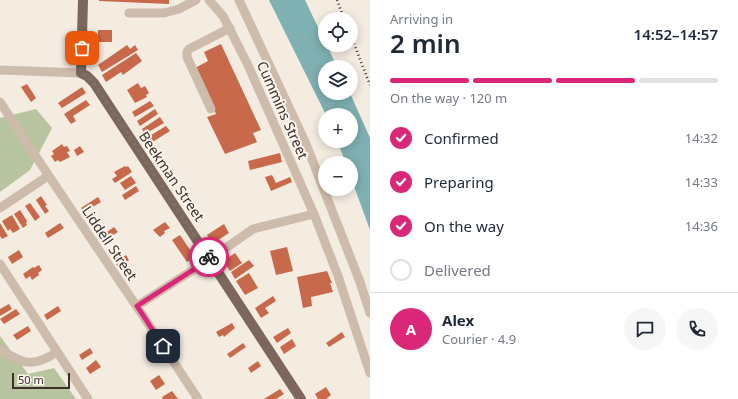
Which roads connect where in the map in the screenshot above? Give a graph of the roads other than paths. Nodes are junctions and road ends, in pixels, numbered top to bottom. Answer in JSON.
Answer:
{"nodes":[{"id":1,"x":83,"y":0,"type":"edge"},
{"id":2,"x":196,"y":0,"type":"edge"},
{"id":3,"x":209,"y":0,"type":"edge"},
{"id":4,"x":239,"y":0,"type":"edge"},
{"id":5,"x":129,"y":13,"type":"dead end"},
{"id":6,"x":230,"y":28,"type":"junction"},
{"id":7,"x":0,"y":70,"type":"edge"},
{"id":8,"x":81,"y":73,"type":"junction"},
{"id":9,"x":0,"y":102,"type":"edge"},
{"id":10,"x":211,"y":110,"type":"dead end"},
{"id":11,"x":48,"y":176,"type":"junction"},
{"id":12,"x":0,"y":208,"type":"edge"},
{"id":13,"x":314,"y":214,"type":"junction"},
{"id":14,"x":210,"y":259,"type":"junction"},
{"id":15,"x":0,"y":264,"type":"edge"},
{"id":16,"x":137,"y":306,"type":"junction"},
{"id":17,"x":370,"y":313,"type":"edge"},
{"id":18,"x":0,"y":349,"type":"edge"},
{"id":19,"x":57,"y":352,"type":"junction"},
{"id":20,"x":370,"y":373,"type":"edge"},
{"id":21,"x":88,"y":399,"type":"edge"},
{"id":22,"x":198,"y":399,"type":"edge"},
{"id":23,"x":301,"y":399,"type":"edge"}],
"edges":[{"from":1,"to":8,"type":"main road"},
{"from":2,"to":5,"type":"street"},
{"from":3,"to":6,"type":"street","name":"Cummins Street"},
{"from":4,"to":17,"type":"street"},
{"from":6,"to":10,"type":"street"},
{"from":6,"to":13,"type":"street","name":"Cummins Street"},
{"from":7,"to":8,"type":"street"},
{"from":8,"to":14,"type":"main road","name":"Beekman Street"},
{"from":9,"to":11,"type":"street","name":"Liddell Street"},
{"from":11,"to":12,"type":"street"},
{"from":11,"to":16,"type":"street","name":"Liddell Street"},
{"from":13,"to":14,"type":"street"},
{"from":13,"to":20,"type":"street","name":"Cummins Street"},
{"from":14,"to":16,"type":"street"},
{"from":14,"to":23,"type":"main road","name":"Beekman Street"},
{"from":15,"to":19,"type":"street"},
{"from":16,"to":22,"type":"street","name":"Liddell Street"},
{"from":18,"to":19,"type":"street"},
{"from":19,"to":21,"type":"street"}]}
